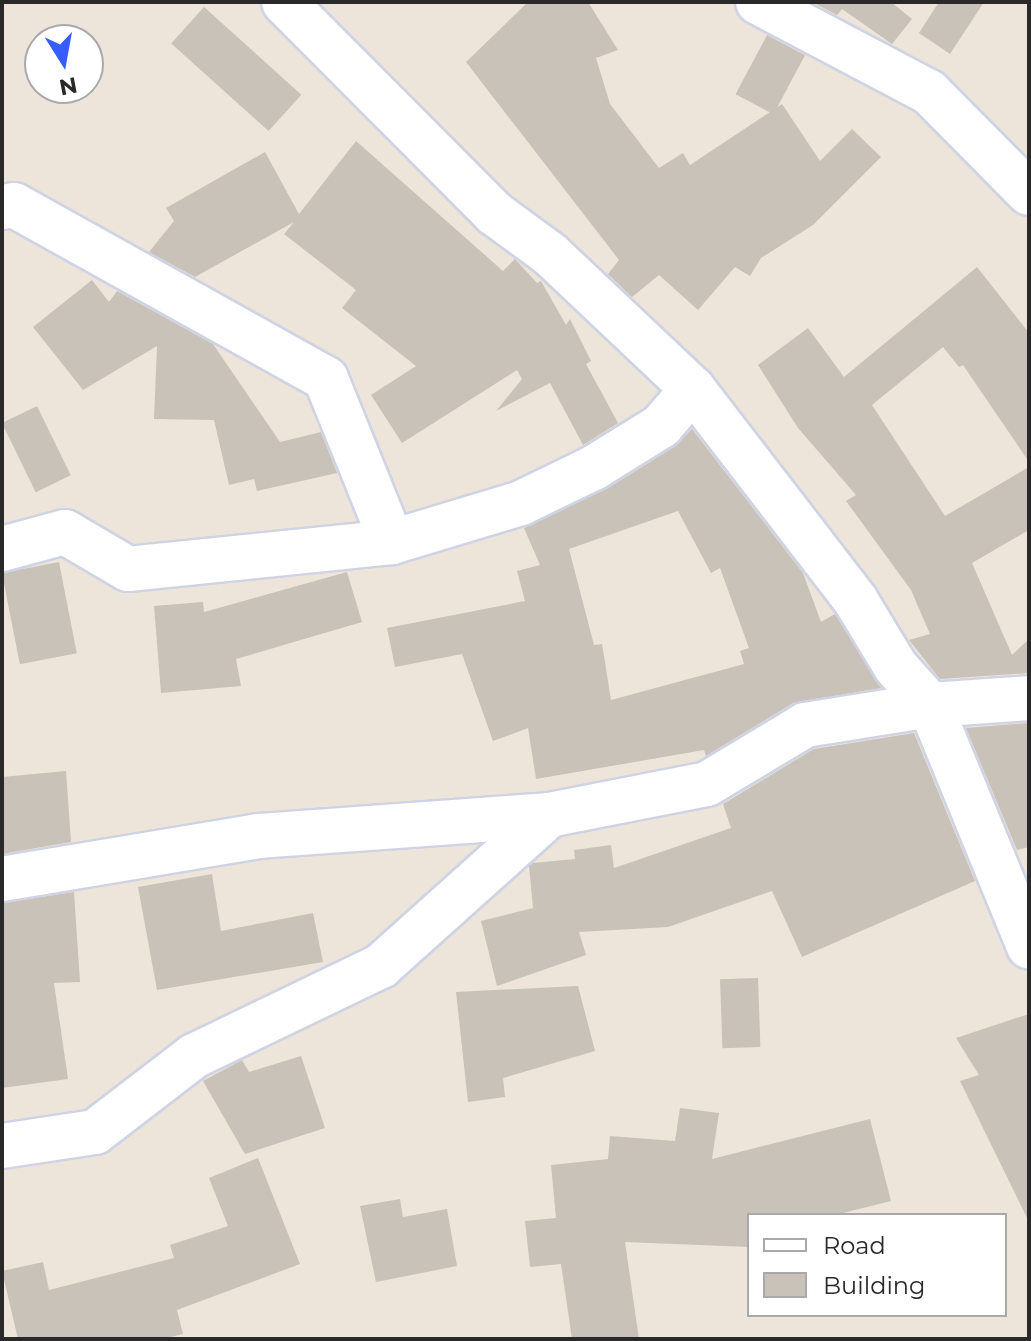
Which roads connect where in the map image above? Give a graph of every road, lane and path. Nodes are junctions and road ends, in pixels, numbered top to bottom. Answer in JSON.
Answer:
{"nodes":[{"id":1,"x":284,"y":2,"type":"edge"},
{"id":2,"x":758,"y":2,"type":"edge"},
{"id":3,"x":1029,"y":193,"type":"edge"},
{"id":4,"x":2,"y":207,"type":"edge"},
{"id":5,"x":693,"y":389,"type":"junction"},
{"id":6,"x":392,"y":542,"type":"junction"},
{"id":7,"x":2,"y":549,"type":"edge"},
{"id":8,"x":1029,"y":698,"type":"edge"},
{"id":9,"x":930,"y":705,"type":"junction"},
{"id":10,"x":549,"y":815,"type":"junction"},
{"id":11,"x":2,"y":879,"type":"edge"},
{"id":12,"x":1029,"y":946,"type":"edge"},
{"id":13,"x":2,"y":1146,"type":"edge"}],
"edges":[{"from":1,"to":5,"type":"street"},
{"from":2,"to":3,"type":"street"},
{"from":4,"to":6,"type":"street"},
{"from":5,"to":6,"type":"street"},
{"from":5,"to":9,"type":"street"},
{"from":6,"to":7,"type":"street"},
{"from":8,"to":9,"type":"street"},
{"from":9,"to":10,"type":"street"},
{"from":9,"to":12,"type":"street"},
{"from":10,"to":11,"type":"street"},
{"from":10,"to":13,"type":"street"}]}
